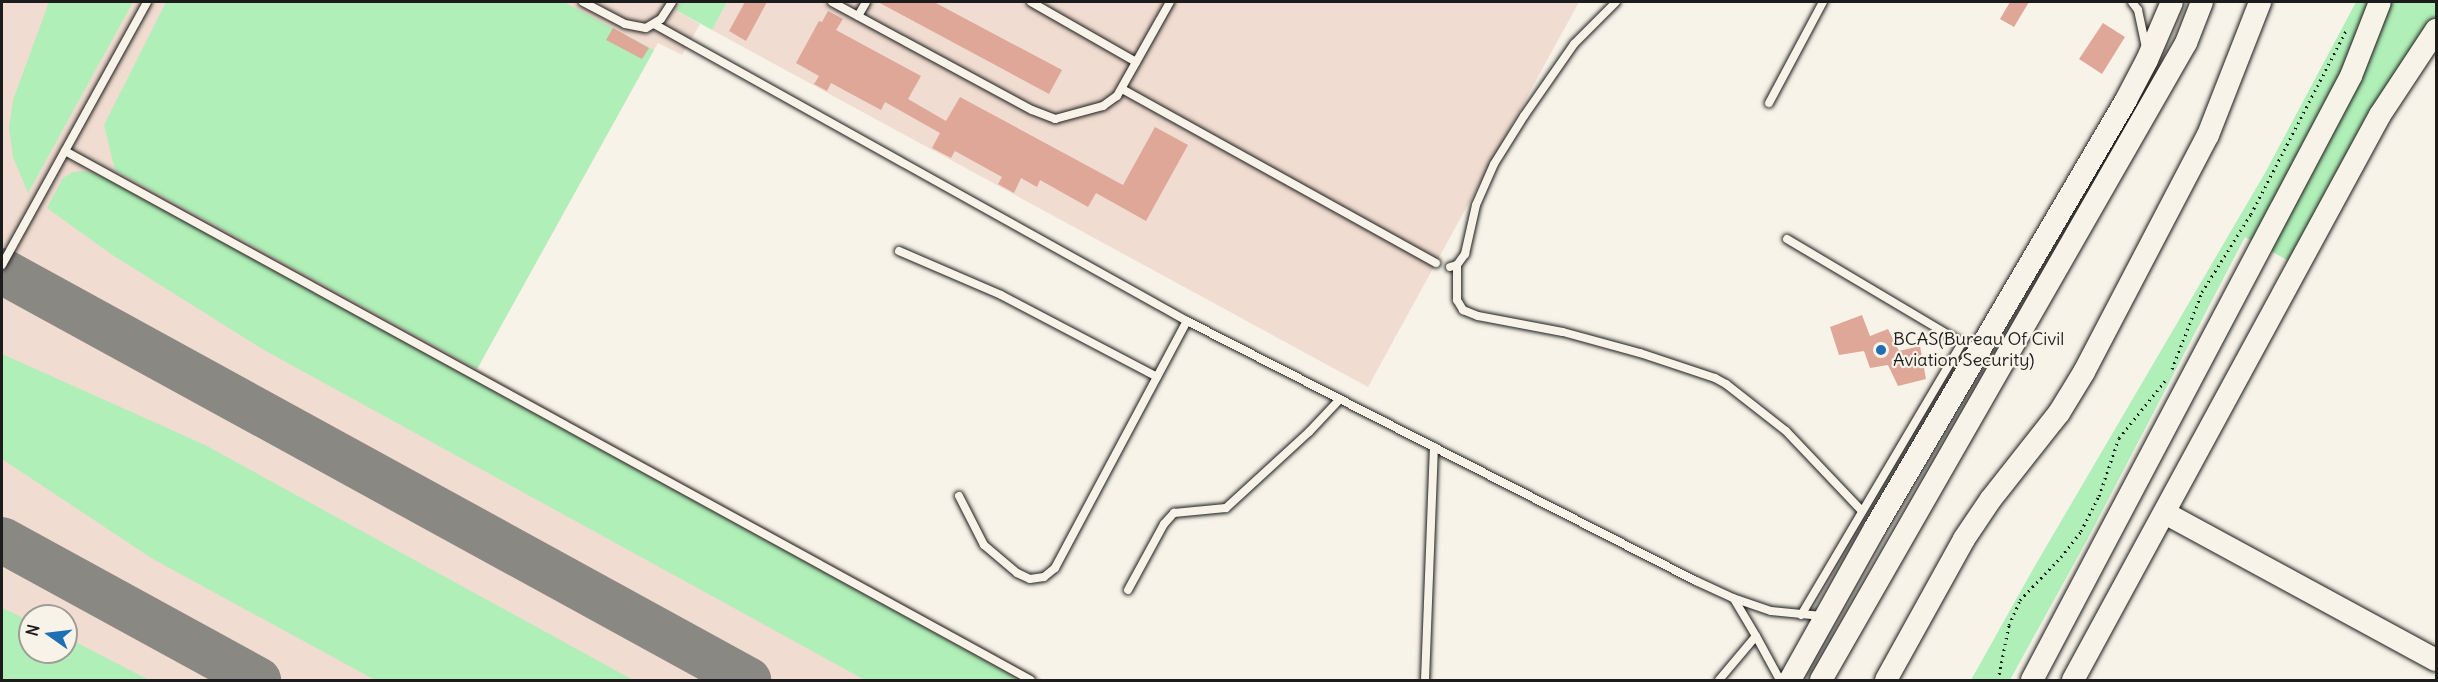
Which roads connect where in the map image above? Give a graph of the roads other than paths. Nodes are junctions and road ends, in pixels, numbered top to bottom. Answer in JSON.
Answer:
{"nodes":[{"id":1,"x":147,"y":2,"type":"edge"},
{"id":2,"x":583,"y":2,"type":"edge"},
{"id":3,"x":672,"y":2,"type":"edge"},
{"id":4,"x":832,"y":2,"type":"edge"},
{"id":5,"x":866,"y":2,"type":"edge"},
{"id":6,"x":1031,"y":2,"type":"edge"},
{"id":7,"x":1170,"y":2,"type":"edge"},
{"id":8,"x":1616,"y":2,"type":"edge"},
{"id":9,"x":1823,"y":2,"type":"edge"},
{"id":10,"x":2132,"y":2,"type":"edge"},
{"id":11,"x":2172,"y":2,"type":"edge"},
{"id":12,"x":2202,"y":2,"type":"edge"},
{"id":13,"x":2259,"y":2,"type":"edge"},
{"id":14,"x":2380,"y":2,"type":"edge"},
{"id":15,"x":858,"y":16,"type":"junction"},
{"id":16,"x":654,"y":24,"type":"junction"},
{"id":17,"x":2436,"y":30,"type":"edge"},
{"id":18,"x":2147,"y":60,"type":"junction"},
{"id":19,"x":1136,"y":62,"type":"junction"},
{"id":20,"x":1122,"y":89,"type":"junction"},
{"id":21,"x":1769,"y":103,"type":"dead end"},
{"id":22,"x":66,"y":151,"type":"junction"},
{"id":23,"x":1787,"y":239,"type":"dead end"},
{"id":24,"x":899,"y":251,"type":"dead end"},
{"id":25,"x":1436,"y":263,"type":"dead end"},
{"id":26,"x":2,"y":265,"type":"edge"},
{"id":27,"x":1187,"y":321,"type":"junction"},
{"id":28,"x":1157,"y":377,"type":"junction"},
{"id":29,"x":1340,"y":399,"type":"junction"},
{"id":30,"x":1434,"y":447,"type":"junction"},
{"id":31,"x":959,"y":495,"type":"dead end"},
{"id":32,"x":1861,"y":510,"type":"junction"},
{"id":33,"x":2164,"y":513,"type":"junction"},
{"id":34,"x":1128,"y":590,"type":"dead end"},
{"id":35,"x":1733,"y":598,"type":"junction"},
{"id":36,"x":1801,"y":615,"type":"junction"},
{"id":37,"x":1826,"y":616,"type":"junction"},
{"id":38,"x":1756,"y":636,"type":"junction"},
{"id":39,"x":2436,"y":660,"type":"edge"},
{"id":40,"x":1031,"y":681,"type":"edge"},
{"id":41,"x":1425,"y":681,"type":"edge"},
{"id":42,"x":1719,"y":681,"type":"edge"},
{"id":43,"x":1780,"y":681,"type":"edge"},
{"id":44,"x":1790,"y":681,"type":"edge"},
{"id":45,"x":1821,"y":681,"type":"edge"},
{"id":46,"x":1886,"y":681,"type":"edge"},
{"id":47,"x":2032,"y":681,"type":"edge"},
{"id":48,"x":2073,"y":681,"type":"edge"}],
"edges":[{"from":1,"to":22,"type":"lane"},
{"from":2,"to":16,"type":"lane"},
{"from":3,"to":16,"type":"lane"},
{"from":4,"to":15,"type":"lane"},
{"from":5,"to":15,"type":"lane"},
{"from":6,"to":19,"type":"lane"},
{"from":7,"to":19,"type":"lane"},
{"from":8,"to":32,"type":"lane"},
{"from":9,"to":21,"type":"lane"},
{"from":10,"to":18,"type":"lane"},
{"from":11,"to":18,"type":"main road"},
{"from":12,"to":45,"type":"main road"},
{"from":13,"to":46,"type":"main road"},
{"from":14,"to":47,"type":"main road"},
{"from":15,"to":20,"type":"lane"},
{"from":16,"to":27,"type":"lane"},
{"from":17,"to":33,"type":"main road"},
{"from":18,"to":37,"type":"main road"},
{"from":19,"to":20,"type":"lane"},
{"from":20,"to":25,"type":"lane"},
{"from":22,"to":26,"type":"lane"},
{"from":22,"to":40,"type":"lane"},
{"from":23,"to":32,"type":"lane"},
{"from":24,"to":28,"type":"lane"},
{"from":27,"to":28,"type":"lane"},
{"from":27,"to":29,"type":"lane"},
{"from":28,"to":31,"type":"lane"},
{"from":29,"to":30,"type":"lane"},
{"from":29,"to":34,"type":"lane"},
{"from":30,"to":35,"type":"lane"},
{"from":30,"to":41,"type":"lane"},
{"from":32,"to":36,"type":"lane"},
{"from":33,"to":39,"type":"main road"},
{"from":33,"to":48,"type":"main road"},
{"from":35,"to":36,"type":"lane"},
{"from":35,"to":38,"type":"lane"},
{"from":36,"to":37,"type":"lane"},
{"from":37,"to":44,"type":"main road"},
{"from":38,"to":42,"type":"lane"},
{"from":38,"to":43,"type":"lane"}]}
